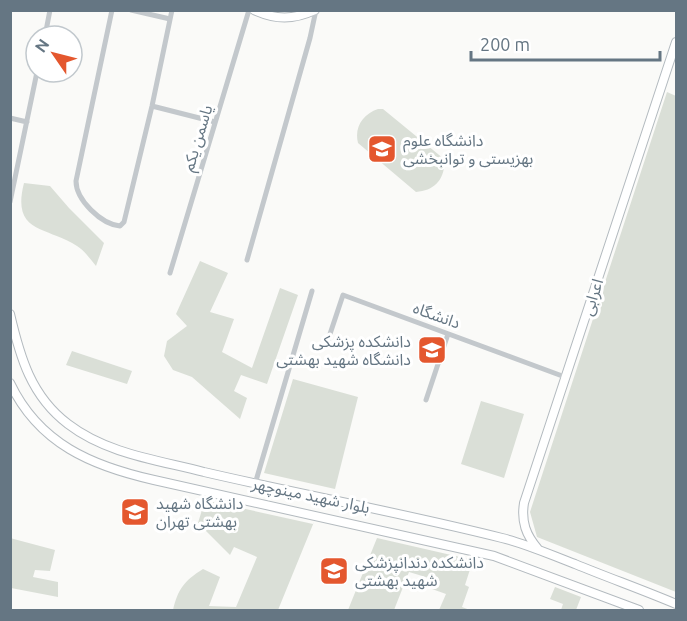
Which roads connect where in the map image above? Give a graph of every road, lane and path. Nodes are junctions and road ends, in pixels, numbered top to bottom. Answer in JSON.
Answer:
{"nodes":[{"id":1,"x":112,"y":10,"type":"edge"},
{"id":2,"x":131,"y":10,"type":"edge"},
{"id":3,"x":172,"y":10,"type":"edge"},
{"id":4,"x":249,"y":10,"type":"edge"},
{"id":5,"x":254,"y":10,"type":"edge"},
{"id":6,"x":316,"y":10,"type":"edge"},
{"id":7,"x":170,"y":18,"type":"junction"},
{"id":8,"x":676,"y":42,"type":"edge"},
{"id":9,"x":35,"y":84,"type":"edge"},
{"id":10,"x":152,"y":106,"type":"junction"},
{"id":11,"x":10,"y":118,"type":"edge"},
{"id":12,"x":27,"y":122,"type":"junction"},
{"id":13,"x":215,"y":122,"type":"junction"},
{"id":14,"x":10,"y":202,"type":"edge"},
{"id":15,"x":247,"y":261,"type":"dead end"},
{"id":16,"x":170,"y":273,"type":"dead end"},
{"id":17,"x":312,"y":291,"type":"dead end"},
{"id":18,"x":10,"y":314,"type":"edge"},
{"id":19,"x":448,"y":334,"type":"junction"},
{"id":20,"x":328,"y":340,"type":"dead end"},
{"id":21,"x":565,"y":377,"type":"junction"},
{"id":22,"x":10,"y":383,"type":"edge"},
{"id":23,"x":426,"y":400,"type":"dead end"},
{"id":24,"x":255,"y":484,"type":"junction"},
{"id":25,"x":539,"y":550,"type":"junction"},
{"id":26,"x":676,"y":604,"type":"edge"},
{"id":27,"x":639,"y":610,"type":"edge"}],
"edges":[{"from":1,"to":10,"type":"street"},
{"from":2,"to":7,"type":"street"},
{"from":3,"to":7,"type":"street"},
{"from":4,"to":13,"type":"street","name":"یاسمن یکم"},
{"from":5,"to":6,"type":"main road"},
{"from":6,"to":15,"type":"street"},
{"from":7,"to":10,"type":"street"},
{"from":8,"to":21,"type":"main road","name":"اعرابی"},
{"from":9,"to":12,"type":"street"},
{"from":10,"to":13,"type":"street"},
{"from":11,"to":12,"type":"street"},
{"from":12,"to":14,"type":"street"},
{"from":13,"to":16,"type":"street","name":"یاسمن یکم"},
{"from":17,"to":24,"type":"street"},
{"from":18,"to":24,"type":"main road","name":"بلوار شهید مینوچهر"},
{"from":19,"to":20,"type":"street","name":"دانشگاه"},
{"from":19,"to":21,"type":"street","name":"دانشگاه"},
{"from":19,"to":23,"type":"street"},
{"from":21,"to":25,"type":"main road","name":"اعرابی"},
{"from":22,"to":27,"type":"main road","name":"بلوار شهید مینوچهر"},
{"from":24,"to":25,"type":"main road","name":"بلوار شهید مینوچهر"},
{"from":25,"to":26,"type":"main road","name":"بلوار شهید مینوچهر"}]}
